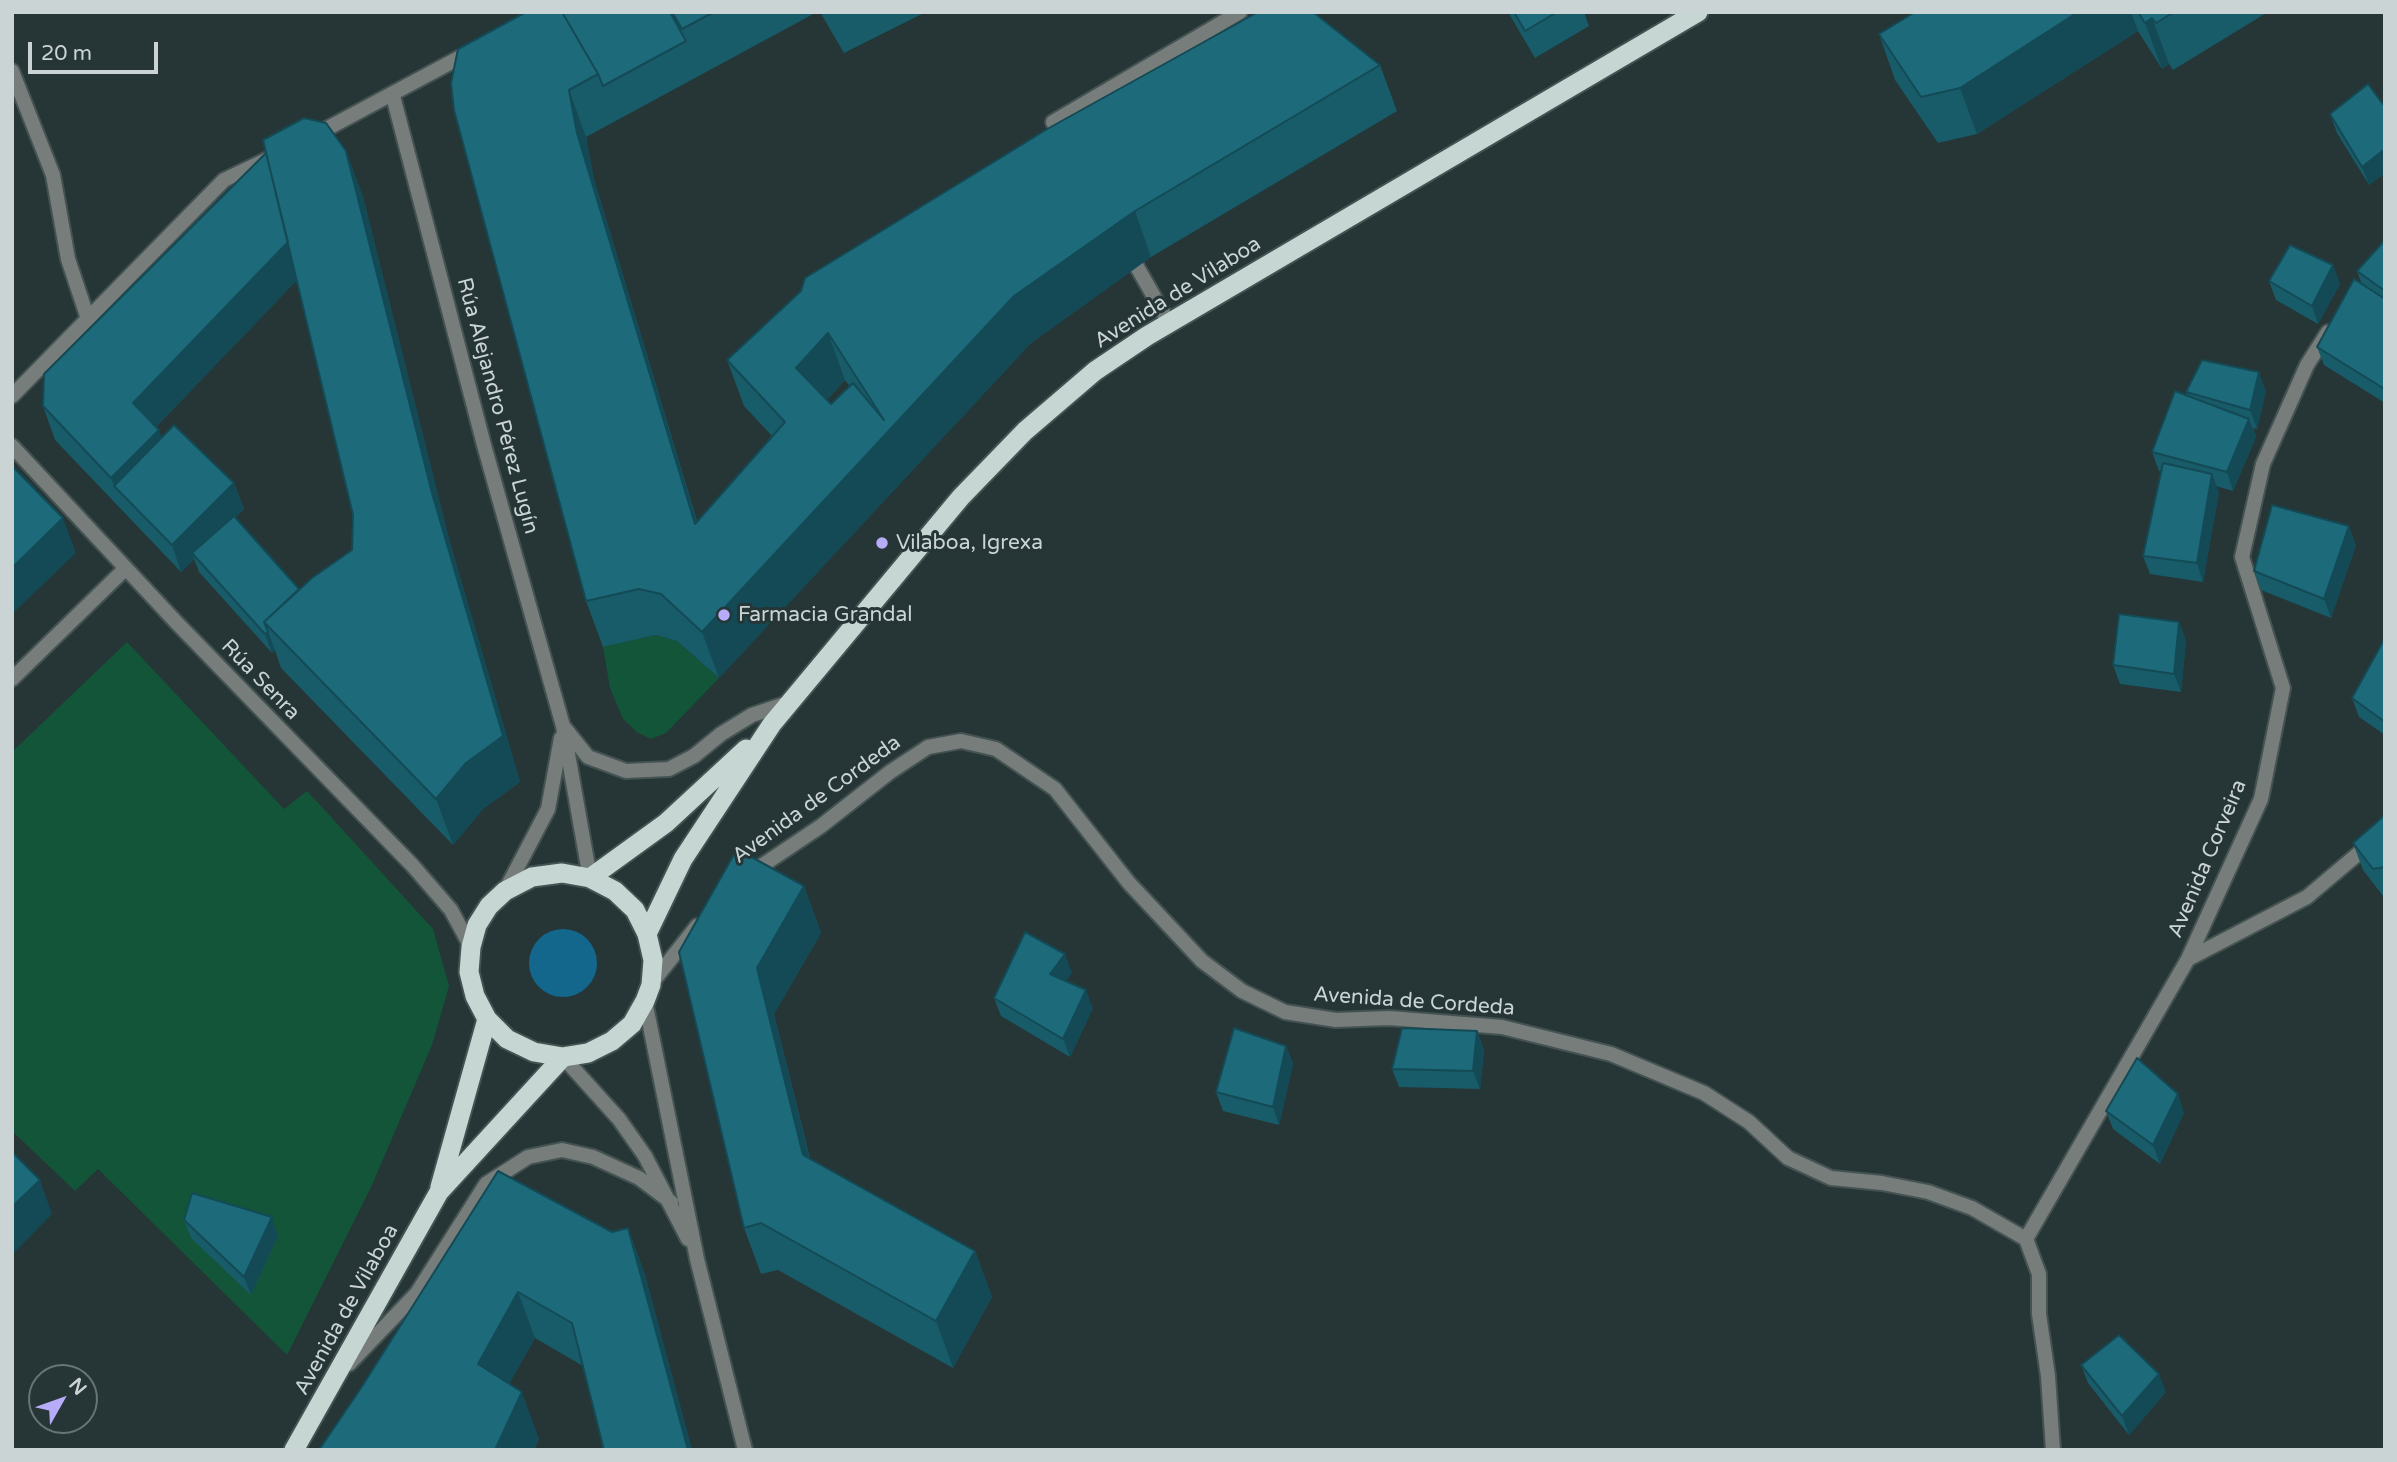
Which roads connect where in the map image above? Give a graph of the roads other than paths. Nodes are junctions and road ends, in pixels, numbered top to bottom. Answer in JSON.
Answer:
{"nodes":[{"id":1,"x":1240,"y":12,"type":"edge"},
{"id":2,"x":1698,"y":12,"type":"edge"},
{"id":3,"x":484,"y":44,"type":"edge"},
{"id":4,"x":12,"y":71,"type":"edge"},
{"id":5,"x":393,"y":96,"type":"junction"},
{"id":6,"x":1074,"y":158,"type":"edge"},
{"id":7,"x":1122,"y":240,"type":"edge"},
{"id":8,"x":88,"y":319,"type":"junction"},
{"id":9,"x":2335,"y":320,"type":"edge"},
{"id":10,"x":1170,"y":323,"type":"junction"},
{"id":11,"x":12,"y":396,"type":"edge"},
{"id":12,"x":12,"y":446,"type":"edge"},
{"id":13,"x":125,"y":569,"type":"junction"},
{"id":14,"x":12,"y":679,"type":"edge"},
{"id":15,"x":789,"y":703,"type":"junction"},
{"id":16,"x":772,"y":724,"type":"junction"},
{"id":17,"x":563,"y":726,"type":"junction"},
{"id":18,"x":2385,"y":831,"type":"edge"},
{"id":19,"x":590,"y":878,"type":"junction"},
{"id":20,"x":740,"y":880,"type":"edge"},
{"id":21,"x":505,"y":891,"type":"junction"},
{"id":22,"x":705,"y":915,"type":"edge"},
{"id":23,"x":647,"y":934,"type":"junction"},
{"id":24,"x":471,"y":947,"type":"junction"},
{"id":25,"x":2188,"y":959,"type":"junction"},
{"id":26,"x":648,"y":993,"type":"junction"},
{"id":27,"x":486,"y":1018,"type":"junction"},
{"id":28,"x":563,"y":1057,"type":"junction"},
{"id":29,"x":439,"y":1192,"type":"junction"},
{"id":30,"x":671,"y":1202,"type":"junction"},
{"id":31,"x":2026,"y":1239,"type":"junction"},
{"id":32,"x":697,"y":1259,"type":"junction"},
{"id":33,"x":334,"y":1380,"type":"junction"},
{"id":34,"x":293,"y":1450,"type":"edge"},
{"id":35,"x":745,"y":1450,"type":"edge"},
{"id":36,"x":2053,"y":1450,"type":"edge"}],
"edges":[{"from":1,"to":6,"type":"street"},
{"from":2,"to":10,"type":"highway","name":"Avenida de Vilaboa"},
{"from":3,"to":5,"type":"street"},
{"from":4,"to":8,"type":"street"},
{"from":5,"to":8,"type":"street"},
{"from":5,"to":17,"type":"street","name":"Rúa Alejandro Pérez Lugín"},
{"from":7,"to":10,"type":"street"},
{"from":8,"to":11,"type":"street"},
{"from":9,"to":25,"type":"street","name":"Avenida Corveira"},
{"from":10,"to":15,"type":"highway","name":"Avenida de Vilaboa"},
{"from":12,"to":13,"type":"street","name":"Rúa Senra"},
{"from":13,"to":14,"type":"street"},
{"from":13,"to":24,"type":"street","name":"Rúa Senra"},
{"from":15,"to":16,"type":"highway","name":"Avenida de Vilaboa"},
{"from":15,"to":17,"type":"street","name":"Rúa Alejandro Pérez Lugín"},
{"from":16,"to":19,"type":"highway","name":"Avenida de Vilaboa"},
{"from":16,"to":23,"type":"highway","name":"Avenida de Vilaboa"},
{"from":17,"to":19,"type":"street","name":"Rúa Alejandro Pérez Lugín"},
{"from":17,"to":21,"type":"street","name":"Rúa Alejandro Pérez Lugín"},
{"from":18,"to":25,"type":"street"},
{"from":19,"to":21,"type":"highway"},
{"from":19,"to":23,"type":"highway"},
{"from":20,"to":31,"type":"street","name":"Avenida de Cordeda"},
{"from":21,"to":24,"type":"highway"},
{"from":22,"to":26,"type":"street"},
{"from":23,"to":26,"type":"highway"},
{"from":24,"to":27,"type":"highway"},
{"from":25,"to":31,"type":"street","name":"Avenida Corveira"},
{"from":26,"to":28,"type":"highway"},
{"from":26,"to":32,"type":"street"},
{"from":27,"to":28,"type":"highway"},
{"from":27,"to":29,"type":"highway","name":"Avenida de Vilaboa"},
{"from":28,"to":29,"type":"highway","name":"Avenida de Vilaboa"},
{"from":28,"to":30,"type":"street"},
{"from":29,"to":33,"type":"highway","name":"Avenida de Vilaboa"},
{"from":30,"to":32,"type":"street"},
{"from":30,"to":33,"type":"street"},
{"from":31,"to":36,"type":"street"},
{"from":32,"to":35,"type":"street"},
{"from":33,"to":34,"type":"highway","name":"Avenida de Vilaboa"}]}
